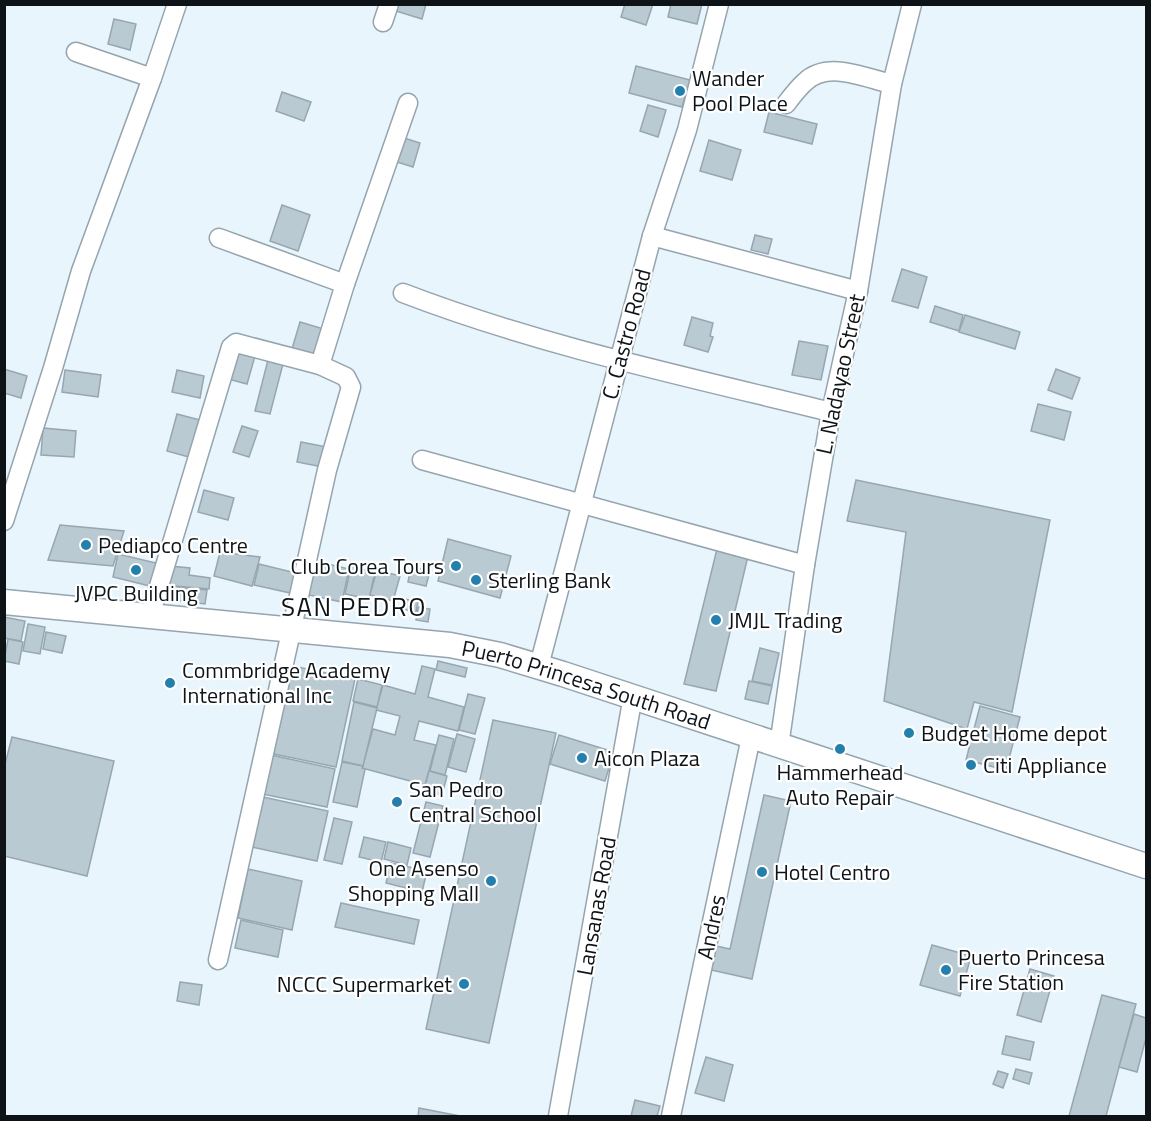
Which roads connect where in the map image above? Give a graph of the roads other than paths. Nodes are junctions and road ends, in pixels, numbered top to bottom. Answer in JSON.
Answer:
{"nodes":[{"id":1,"x":177,"y":4,"type":"edge"},
{"id":2,"x":719,"y":4,"type":"edge"},
{"id":3,"x":912,"y":4,"type":"edge"},
{"id":4,"x":76,"y":52,"type":"dead end"},
{"id":5,"x":152,"y":78,"type":"junction"},
{"id":6,"x":892,"y":84,"type":"junction"},
{"id":7,"x":408,"y":103,"type":"dead end"},
{"id":8,"x":786,"y":104,"type":"dead end"},
{"id":9,"x":652,"y":236,"type":"junction"},
{"id":10,"x":219,"y":238,"type":"dead end"},
{"id":11,"x":345,"y":284,"type":"junction"},
{"id":12,"x":858,"y":291,"type":"junction"},
{"id":13,"x":404,"y":293,"type":"dead end"},
{"id":14,"x":619,"y":359,"type":"junction"},
{"id":15,"x":320,"y":365,"type":"junction"},
{"id":16,"x":831,"y":412,"type":"junction"},
{"id":17,"x":422,"y":460,"type":"dead end"},
{"id":18,"x":581,"y":504,"type":"junction"},
{"id":19,"x":4,"y":520,"type":"edge"},
{"id":20,"x":805,"y":565,"type":"junction"},
{"id":21,"x":4,"y":602,"type":"edge"},
{"id":22,"x":150,"y":616,"type":"junction"},
{"id":23,"x":291,"y":630,"type":"junction"},
{"id":24,"x":539,"y":666,"type":"junction"},
{"id":25,"x":633,"y":696,"type":"junction"},
{"id":26,"x":751,"y":737,"type":"junction"},
{"id":27,"x":779,"y":746,"type":"junction"},
{"id":28,"x":1146,"y":849,"type":"edge"},
{"id":29,"x":1109,"y":853,"type":"junction"},
{"id":30,"x":1146,"y":866,"type":"edge"},
{"id":31,"x":218,"y":960,"type":"dead end"},
{"id":32,"x":558,"y":1116,"type":"edge"},
{"id":33,"x":671,"y":1116,"type":"edge"}],
"edges":[{"from":1,"to":5,"type":"street"},
{"from":2,"to":9,"type":"street","name":"C. Castro Road"},
{"from":3,"to":6,"type":"street","name":"L. Nadayao Street"},
{"from":4,"to":5,"type":"street"},
{"from":5,"to":19,"type":"street"},
{"from":6,"to":8,"type":"street"},
{"from":6,"to":12,"type":"street","name":"L. Nadayao Street"},
{"from":7,"to":11,"type":"street"},
{"from":9,"to":12,"type":"street"},
{"from":9,"to":14,"type":"street","name":"C. Castro Road"},
{"from":10,"to":11,"type":"street"},
{"from":11,"to":15,"type":"street"},
{"from":12,"to":16,"type":"street","name":"L. Nadayao Street"},
{"from":13,"to":14,"type":"street"},
{"from":14,"to":16,"type":"street"},
{"from":14,"to":18,"type":"street","name":"C. Castro Road"},
{"from":15,"to":22,"type":"street"},
{"from":15,"to":23,"type":"street"},
{"from":16,"to":20,"type":"street","name":"L. Nadayao Street"},
{"from":17,"to":18,"type":"street"},
{"from":18,"to":20,"type":"street"},
{"from":18,"to":24,"type":"street","name":"C. Castro Road"},
{"from":20,"to":27,"type":"street","name":"L. Nadayao Street"},
{"from":21,"to":22,"type":"main road","name":"Puerto Princesa South Road"},
{"from":22,"to":23,"type":"main road","name":"Puerto Princesa South Road"},
{"from":23,"to":24,"type":"main road","name":"Puerto Princesa South Road"},
{"from":23,"to":31,"type":"street"},
{"from":24,"to":25,"type":"main road","name":"Puerto Princesa South Road"},
{"from":25,"to":26,"type":"main road","name":"Puerto Princesa South Road"},
{"from":25,"to":32,"type":"street","name":"Lansanas Road"},
{"from":26,"to":27,"type":"main road","name":"Puerto Princesa South Road"},
{"from":26,"to":33,"type":"street","name":"Andres"},
{"from":27,"to":29,"type":"main road","name":"Puerto Princesa South Road"},
{"from":28,"to":29,"type":"main road"},
{"from":29,"to":30,"type":"main road","name":"Puerto Princesa South Road"}]}
